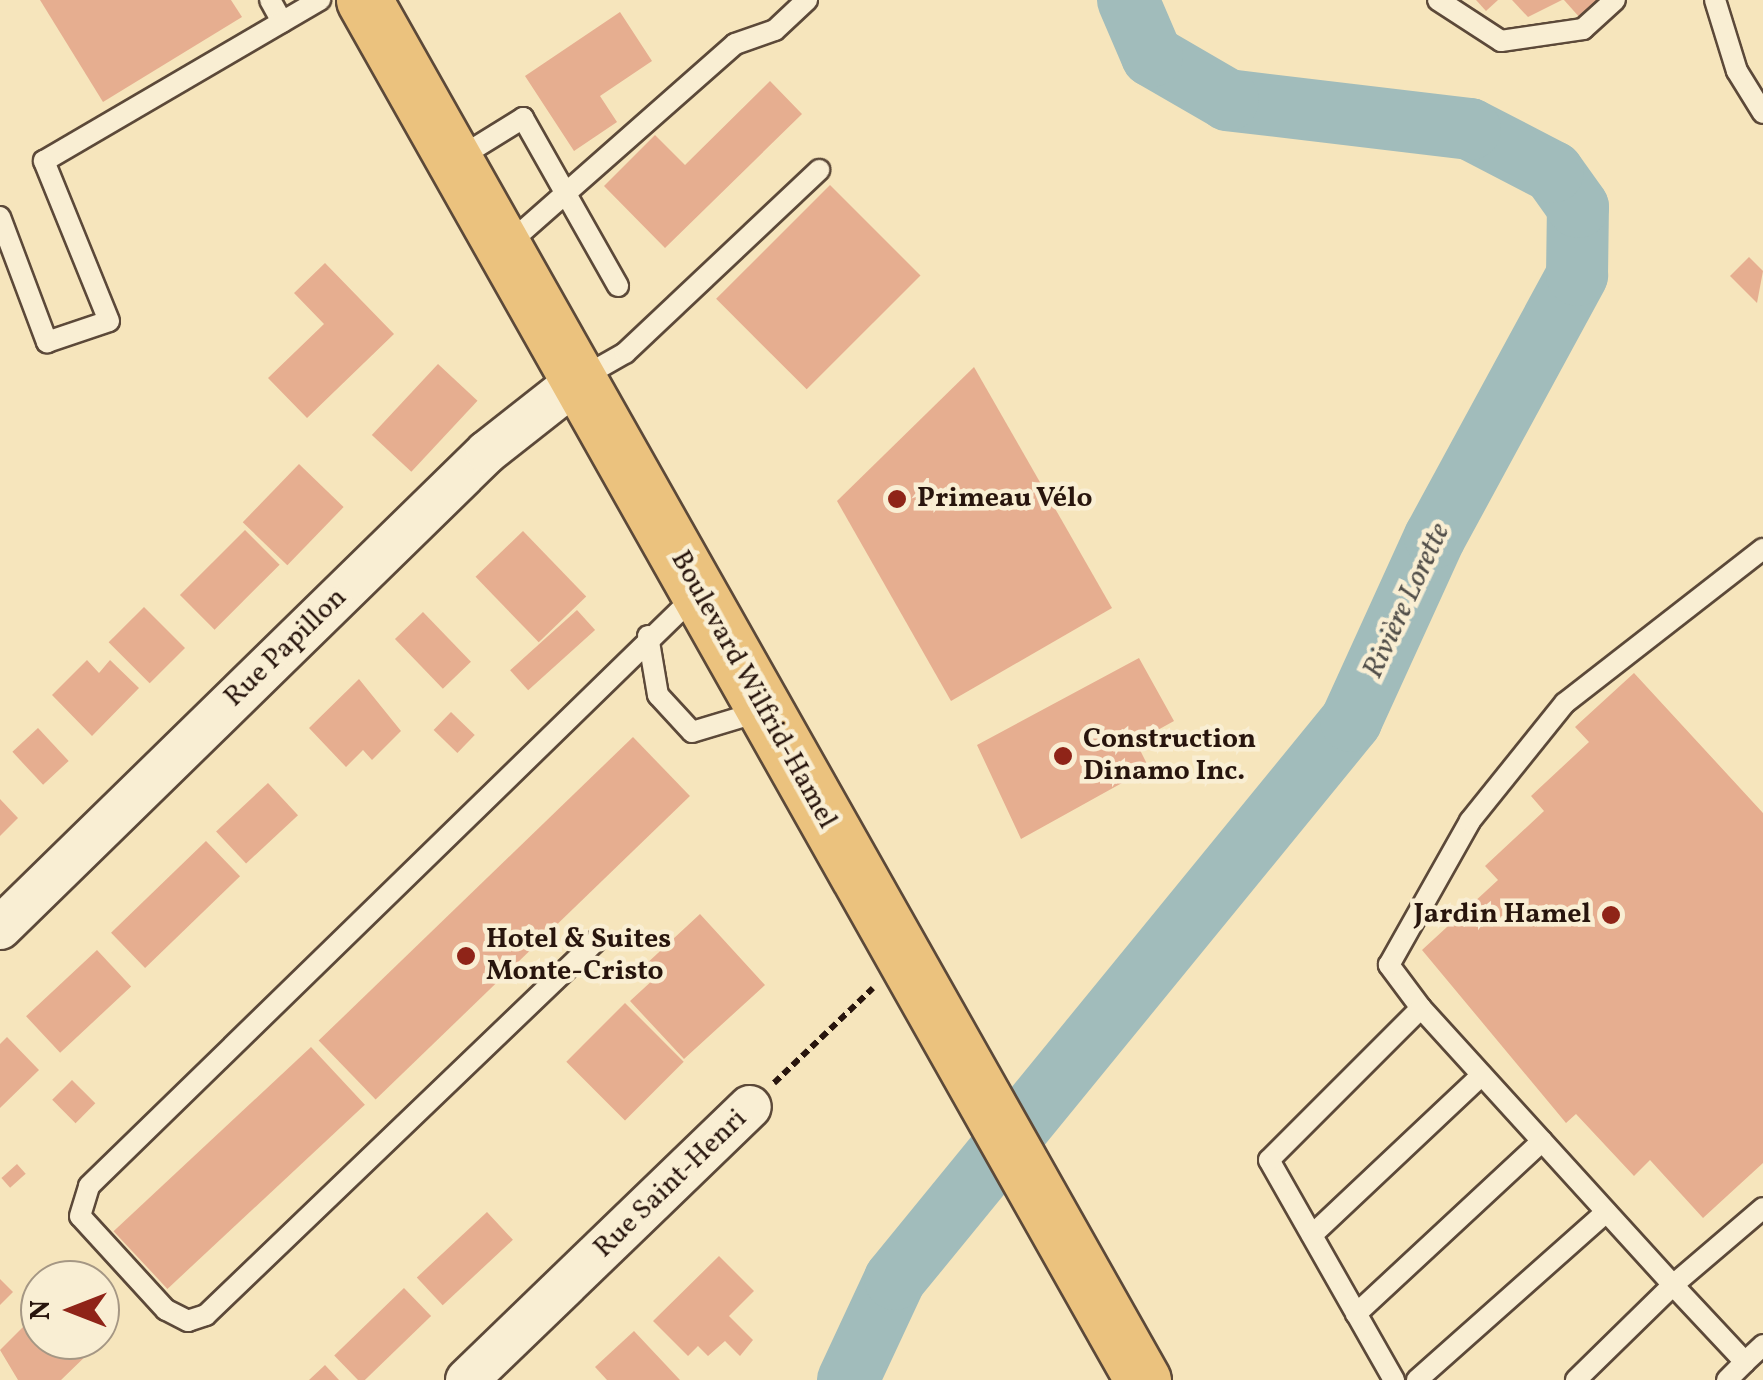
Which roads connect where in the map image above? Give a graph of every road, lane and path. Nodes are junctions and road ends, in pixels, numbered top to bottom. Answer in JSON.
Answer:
{"nodes":[{"id":1,"x":270,"y":0,"type":"edge"},
{"id":2,"x":320,"y":0,"type":"edge"},
{"id":3,"x":364,"y":0,"type":"edge"},
{"id":4,"x":808,"y":0,"type":"edge"},
{"id":5,"x":1438,"y":0,"type":"edge"},
{"id":6,"x":1615,"y":0,"type":"edge"},
{"id":7,"x":1715,"y":0,"type":"edge"},
{"id":8,"x":282,"y":22,"type":"junction"},
{"id":9,"x":1763,"y":114,"type":"edge"},
{"id":10,"x":455,"y":160,"type":"junction"},
{"id":11,"x":819,"y":170,"type":"dead end"},
{"id":12,"x":566,"y":193,"type":"junction"},
{"id":13,"x":0,"y":216,"type":"edge"},
{"id":14,"x":505,"y":247,"type":"junction"},
{"id":15,"x":618,"y":286,"type":"dead end"},
{"id":16,"x":582,"y":378,"type":"junction"},
{"id":17,"x":1763,"y":549,"type":"edge"},
{"id":18,"x":698,"y":593,"type":"junction"},
{"id":19,"x":648,"y":636,"type":"junction"},
{"id":20,"x":762,"y":711,"type":"junction"},
{"id":21,"x":0,"y":928,"type":"edge"},
{"id":22,"x":597,"y":940,"type":"dead end"},
{"id":23,"x":874,"y":987,"type":"dead end"},
{"id":24,"x":1421,"y":1008,"type":"junction"},
{"id":25,"x":1482,"y":1075,"type":"junction"},
{"id":26,"x":750,"y":1106,"type":"joint"},
{"id":27,"x":1542,"y":1141,"type":"junction"},
{"id":28,"x":1763,"y":1208,"type":"edge"},
{"id":29,"x":1606,"y":1212,"type":"junction"},
{"id":30,"x":1312,"y":1235,"type":"junction"},
{"id":31,"x":1673,"y":1285,"type":"junction"},
{"id":32,"x":1356,"y":1314,"type":"junction"},
{"id":33,"x":1763,"y":1345,"type":"edge"},
{"id":34,"x":1744,"y":1362,"type":"junction"},
{"id":35,"x":467,"y":1380,"type":"edge"},
{"id":36,"x":1143,"y":1380,"type":"edge"},
{"id":37,"x":1394,"y":1380,"type":"edge"},
{"id":38,"x":1417,"y":1380,"type":"edge"},
{"id":39,"x":1576,"y":1380,"type":"edge"},
{"id":40,"x":1727,"y":1380,"type":"edge"}],
"edges":[{"from":1,"to":8,"type":"lane"},
{"from":2,"to":8,"type":"lane"},
{"from":3,"to":10,"type":"main road","name":"Boulevard Wilfrid-Hamel"},
{"from":4,"to":12,"type":"lane"},
{"from":5,"to":6,"type":"lane"},
{"from":7,"to":9,"type":"lane"},
{"from":8,"to":13,"type":"lane"},
{"from":10,"to":12,"type":"lane"},
{"from":10,"to":14,"type":"main road","name":"Boulevard Wilfrid-Hamel"},
{"from":11,"to":16,"type":"lane"},
{"from":12,"to":14,"type":"lane"},
{"from":12,"to":15,"type":"lane"},
{"from":14,"to":16,"type":"main road","name":"Boulevard Wilfrid-Hamel"},
{"from":16,"to":18,"type":"main road","name":"Boulevard Wilfrid-Hamel"},
{"from":16,"to":21,"type":"street","name":"Rue Papillon"},
{"from":17,"to":24,"type":"lane"},
{"from":18,"to":19,"type":"lane"},
{"from":18,"to":20,"type":"main road","name":"Boulevard Wilfrid-Hamel"},
{"from":19,"to":20,"type":"lane"},
{"from":19,"to":22,"type":"lane"},
{"from":20,"to":36,"type":"main road","name":"Boulevard Wilfrid-Hamel"},
{"from":23,"to":26,"type":"path","name":"Rue Saint-Henri"},
{"from":24,"to":25,"type":"lane"},
{"from":24,"to":30,"type":"lane"},
{"from":25,"to":27,"type":"lane"},
{"from":25,"to":30,"type":"lane"},
{"from":26,"to":35,"type":"street","name":"Rue Saint-Henri"},
{"from":27,"to":29,"type":"lane"},
{"from":27,"to":32,"type":"lane"},
{"from":28,"to":31,"type":"lane"},
{"from":29,"to":31,"type":"lane"},
{"from":29,"to":38,"type":"lane"},
{"from":30,"to":32,"type":"lane"},
{"from":31,"to":34,"type":"lane"},
{"from":31,"to":39,"type":"lane"},
{"from":32,"to":37,"type":"lane"},
{"from":33,"to":34,"type":"lane"},
{"from":34,"to":40,"type":"lane"}]}
